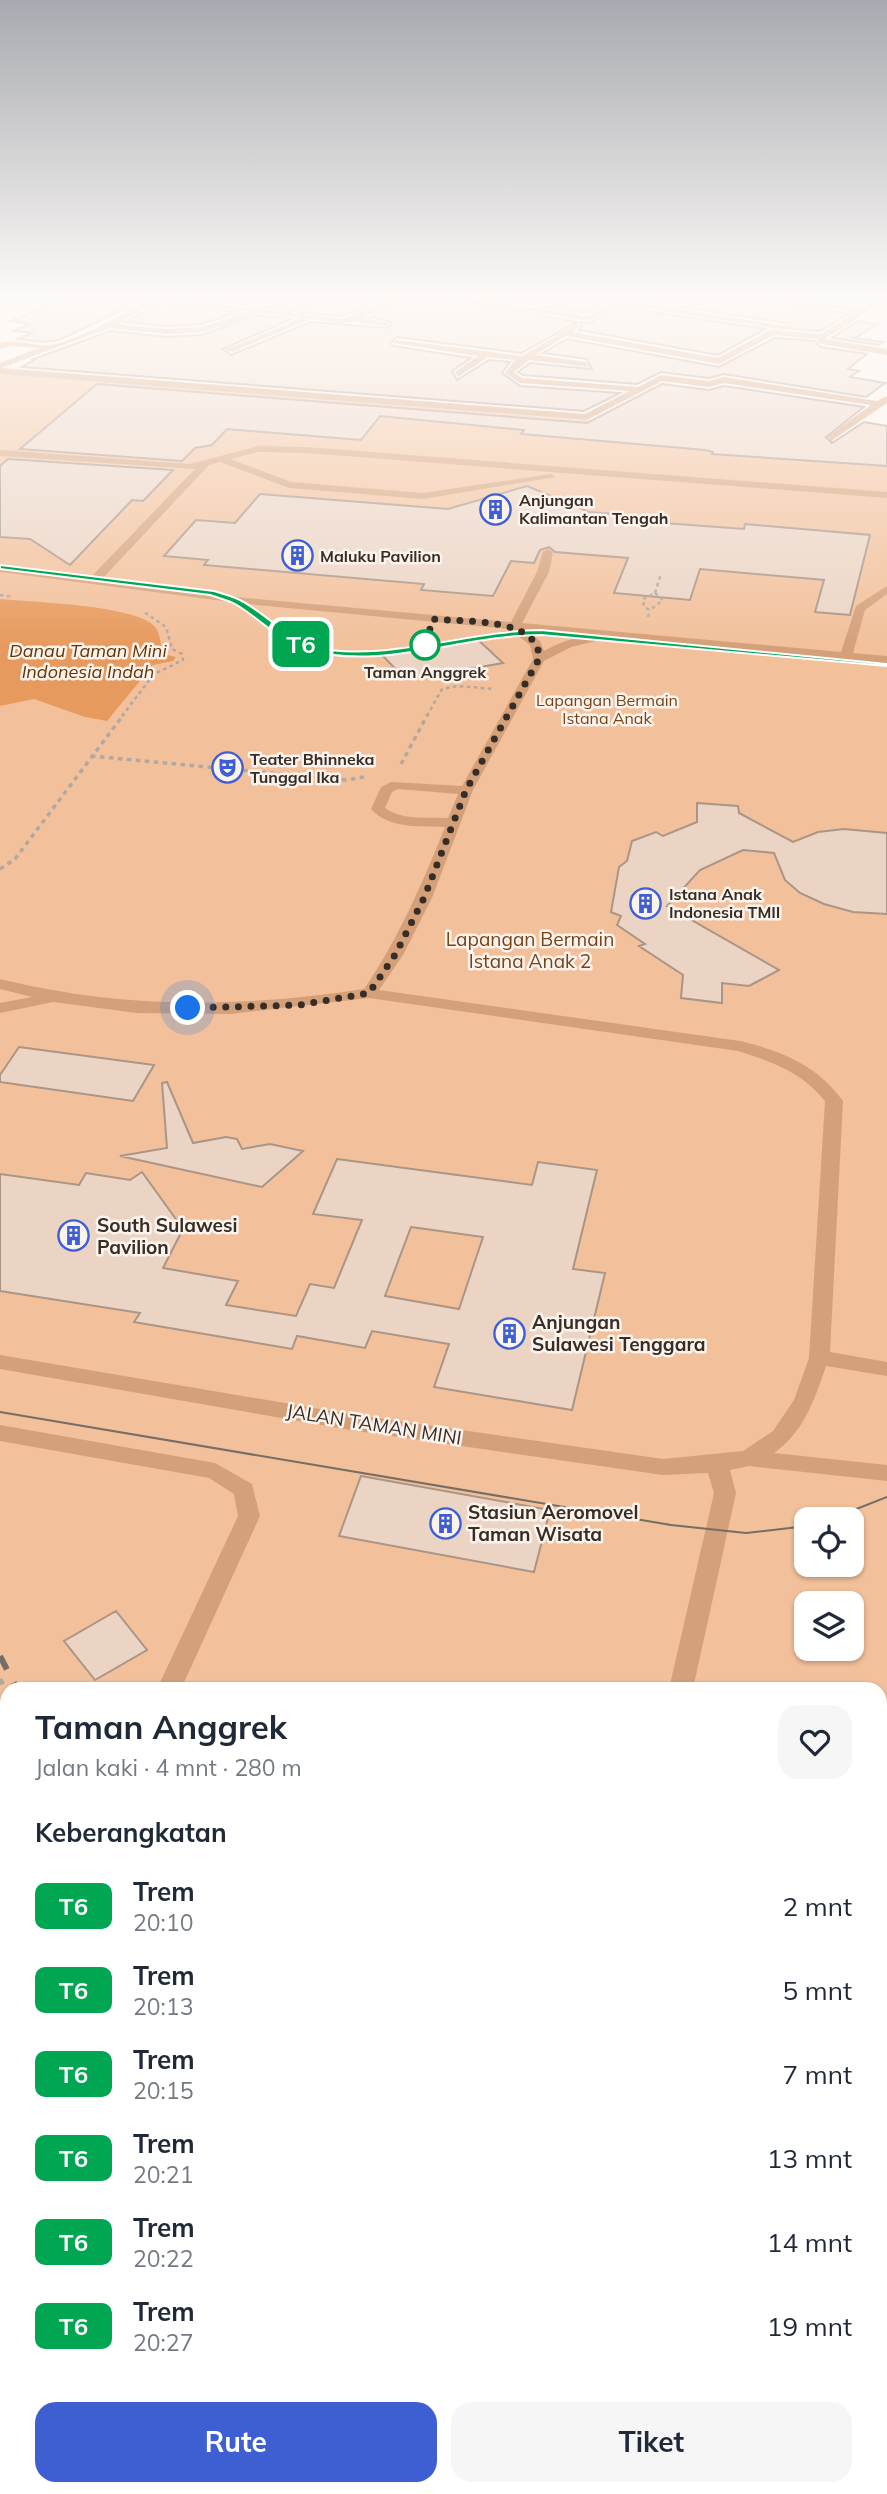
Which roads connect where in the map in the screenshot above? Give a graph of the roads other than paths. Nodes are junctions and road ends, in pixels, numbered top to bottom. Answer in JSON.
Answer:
{"nodes":[{"id":1,"x":566,"y":415,"type":"edge"},
{"id":2,"x":590,"y":415,"type":"edge"},
{"id":3,"x":864,"y":415,"type":"edge"},
{"id":4,"x":831,"y":438,"type":"dead end"},
{"id":5,"x":0,"y":453,"type":"edge"},
{"id":6,"x":223,"y":460,"type":"junction"},
{"id":7,"x":204,"y":465,"type":"junction"},
{"id":8,"x":581,"y":473,"type":"junction"},
{"id":9,"x":887,"y":495,"type":"edge"},
{"id":10,"x":548,"y":552,"type":"dead end"},
{"id":11,"x":0,"y":569,"type":"edge"},
{"id":12,"x":95,"y":580,"type":"junction"},
{"id":13,"x":887,"y":589,"type":"edge"},
{"id":14,"x":514,"y":626,"type":"junction"},
{"id":15,"x":846,"y":656,"type":"junction"},
{"id":16,"x":539,"y":659,"type":"junction"},
{"id":17,"x":887,"y":660,"type":"edge"},
{"id":18,"x":887,"y":668,"type":"edge"},
{"id":19,"x":466,"y":790,"type":"junction"},
{"id":20,"x":452,"y":824,"type":"junction"},
{"id":21,"x":0,"y":984,"type":"edge"},
{"id":22,"x":369,"y":993,"type":"junction"},
{"id":23,"x":48,"y":998,"type":"junction"},
{"id":24,"x":0,"y":1009,"type":"edge"},
{"id":25,"x":818,"y":1358,"type":"junction"},
{"id":26,"x":0,"y":1362,"type":"edge"},
{"id":27,"x":887,"y":1369,"type":"edge"},
{"id":28,"x":0,"y":1433,"type":"edge"},
{"id":29,"x":749,"y":1458,"type":"junction"},
{"id":30,"x":717,"y":1464,"type":"junction"},
{"id":31,"x":887,"y":1473,"type":"edge"},
{"id":32,"x":172,"y":1682,"type":"edge"},
{"id":33,"x":683,"y":1682,"type":"edge"}],
"edges":[{"from":1,"to":2,"type":"street"},
{"from":3,"to":4,"type":"street"},
{"from":5,"to":7,"type":"street"},
{"from":6,"to":7,"type":"street"},
{"from":6,"to":8,"type":"street"},
{"from":6,"to":8,"type":"street"},
{"from":7,"to":12,"type":"street"},
{"from":8,"to":9,"type":"street"},
{"from":10,"to":14,"type":"street"},
{"from":11,"to":12,"type":"street"},
{"from":12,"to":14,"type":"street"},
{"from":13,"to":15,"type":"street"},
{"from":14,"to":15,"type":"street"},
{"from":14,"to":16,"type":"street"},
{"from":15,"to":17,"type":"street"},
{"from":16,"to":18,"type":"street"},
{"from":16,"to":19,"type":"street"},
{"from":19,"to":20,"type":"street"},
{"from":19,"to":20,"type":"street"},
{"from":20,"to":22,"type":"street"},
{"from":21,"to":23,"type":"street","name":"JALAN TAMAN MINI"},
{"from":22,"to":23,"type":"street","name":"JALAN TAMAN MINI"},
{"from":22,"to":25,"type":"street","name":"JALAN TAMAN MINI"},
{"from":23,"to":24,"type":"street"},
{"from":25,"to":27,"type":"street"},
{"from":25,"to":29,"type":"street","name":"JALAN TAMAN MINI"},
{"from":26,"to":30,"type":"street","name":"JALAN TAMAN MINI"},
{"from":28,"to":32,"type":"street"},
{"from":29,"to":30,"type":"street","name":"JALAN TAMAN MINI"},
{"from":29,"to":31,"type":"street","name":"JALAN TAMAN MINI"},
{"from":30,"to":33,"type":"street"}]}
